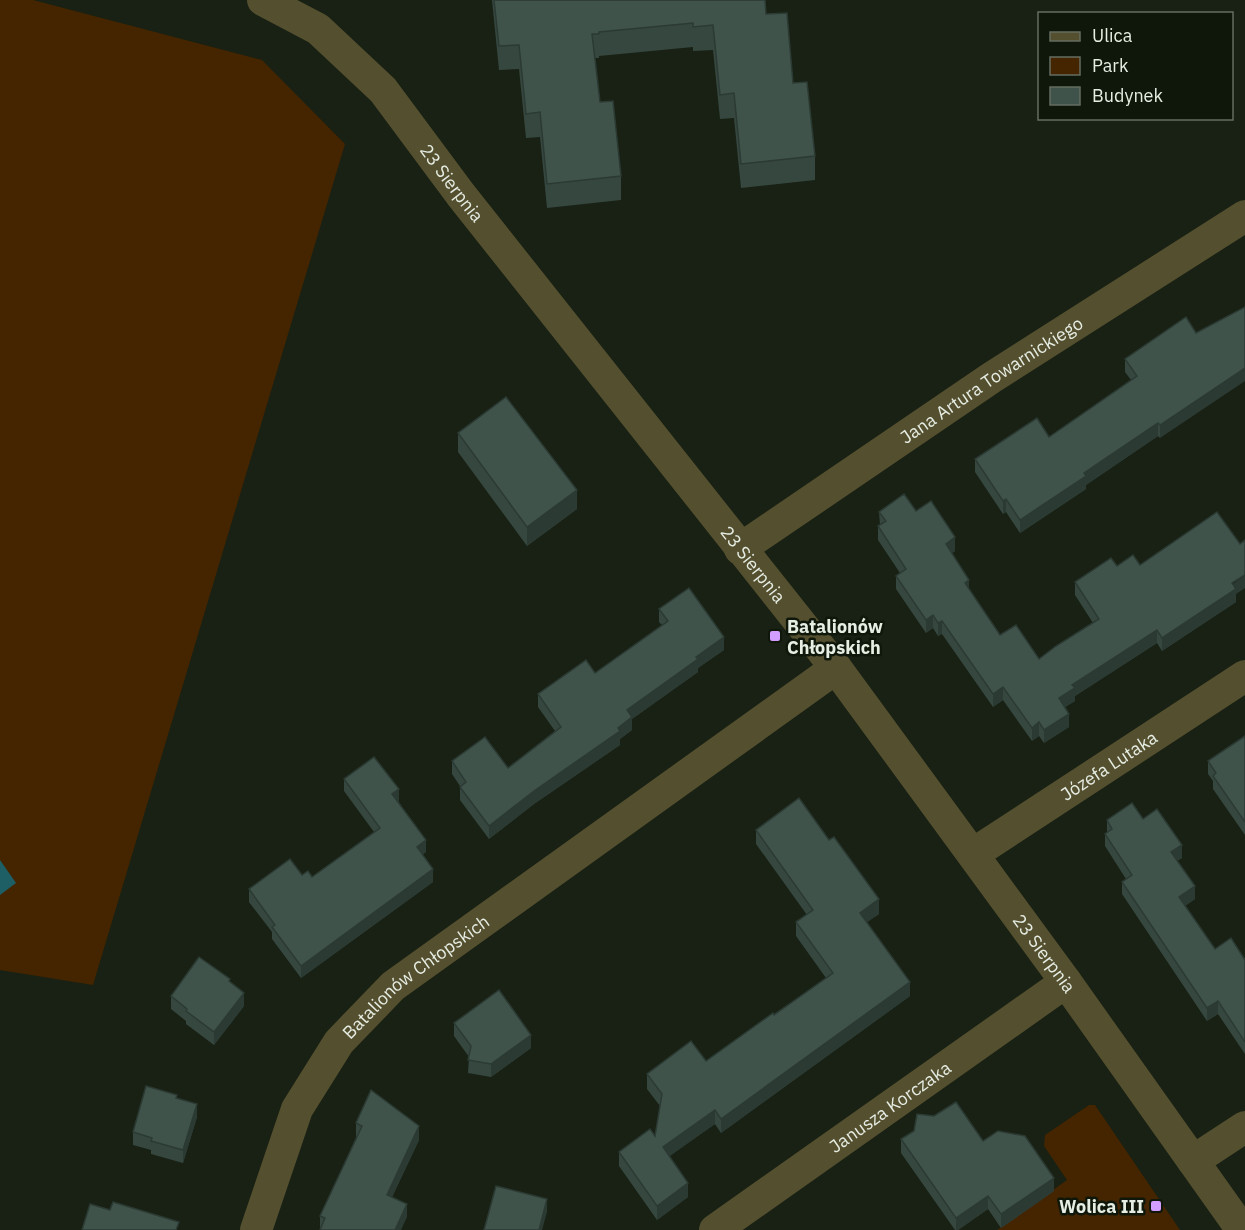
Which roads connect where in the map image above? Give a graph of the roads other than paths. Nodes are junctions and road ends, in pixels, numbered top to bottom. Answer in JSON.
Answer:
{"nodes":[{"id":1,"x":263,"y":0,"type":"edge"},
{"id":2,"x":1245,"y":216,"type":"edge"},
{"id":3,"x":740,"y":549,"type":"junction"},
{"id":4,"x":837,"y":668,"type":"junction"},
{"id":5,"x":1245,"y":676,"type":"edge"},
{"id":6,"x":973,"y":854,"type":"junction"},
{"id":7,"x":1066,"y":982,"type":"junction"},
{"id":8,"x":1245,"y":1127,"type":"edge"},
{"id":9,"x":1193,"y":1161,"type":"junction"},
{"id":10,"x":256,"y":1230,"type":"edge"},
{"id":11,"x":715,"y":1230,"type":"edge"},
{"id":12,"x":1242,"y":1230,"type":"edge"}],
"edges":[{"from":1,"to":3,"type":"street","name":"23 Sierpnia"},
{"from":2,"to":3,"type":"street","name":"Jana Artura Towarnickiego"},
{"from":3,"to":4,"type":"street","name":"23 Sierpnia"},
{"from":4,"to":6,"type":"street","name":"23 Sierpnia"},
{"from":4,"to":10,"type":"street","name":"Batalionów Chłopskich"},
{"from":5,"to":6,"type":"street","name":"Józefa Lutaka"},
{"from":6,"to":7,"type":"street","name":"23 Sierpnia"},
{"from":7,"to":9,"type":"street","name":"23 Sierpnia"},
{"from":7,"to":11,"type":"street","name":"Janusza Korczaka"},
{"from":8,"to":9,"type":"street"},
{"from":9,"to":12,"type":"street","name":"23 Sierpnia"}]}
